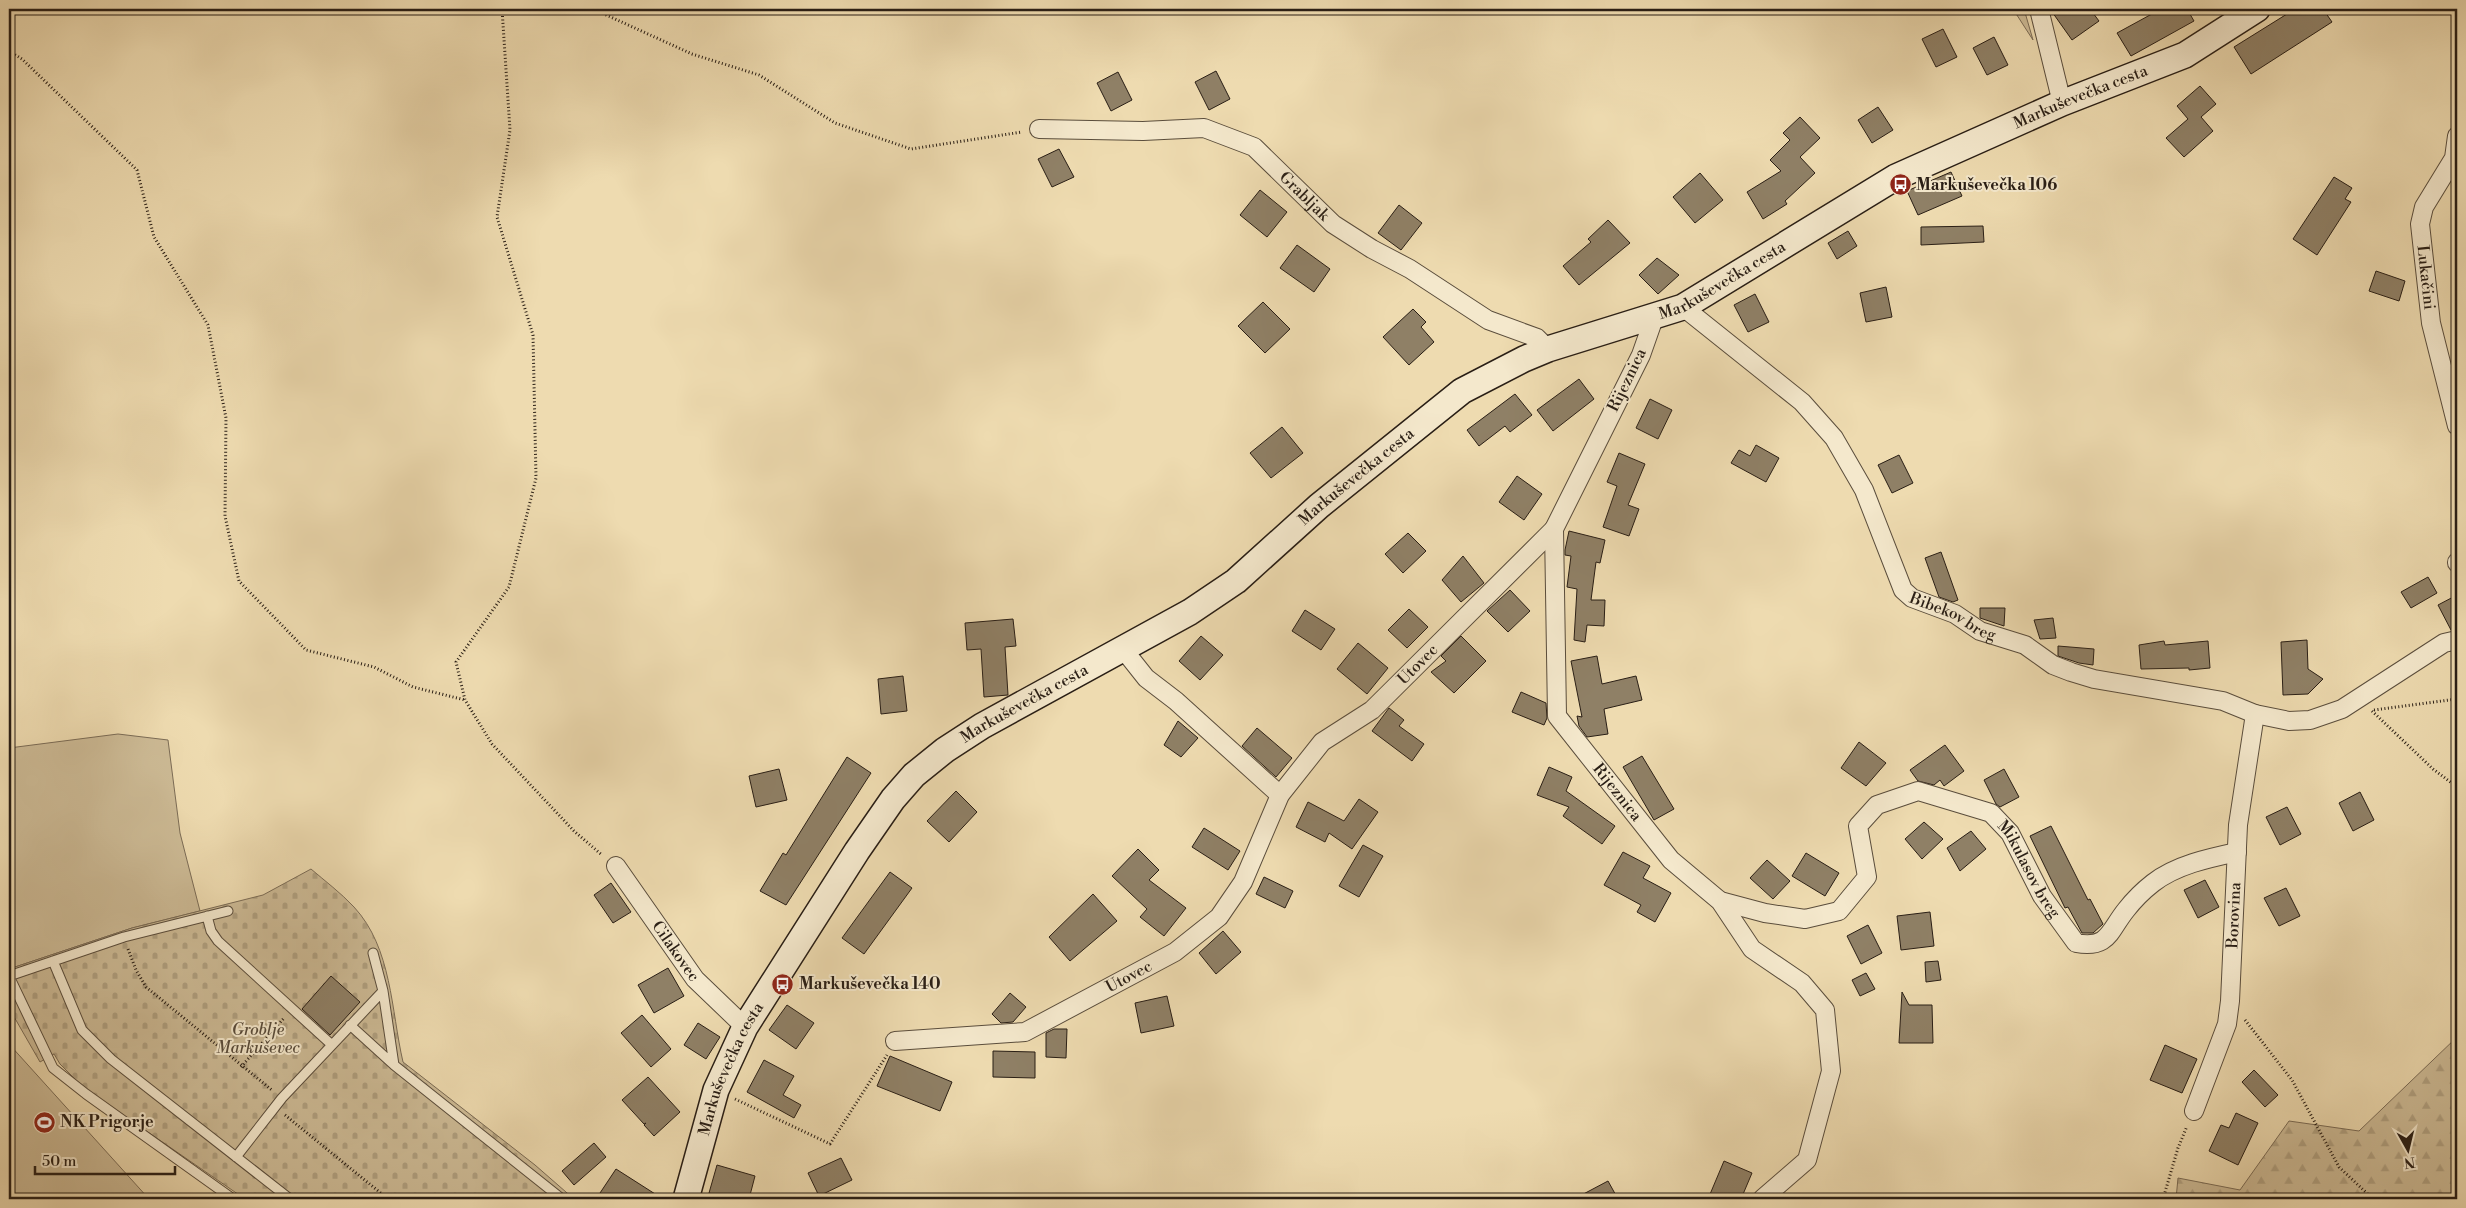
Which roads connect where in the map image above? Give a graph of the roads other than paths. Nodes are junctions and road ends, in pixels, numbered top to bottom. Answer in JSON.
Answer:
{"nodes":[{"id":1,"x":2039,"y":9,"type":"edge"},
{"id":2,"x":2257,"y":9,"type":"edge"},
{"id":3,"x":2062,"y":103,"type":"junction"},
{"id":4,"x":1038,"y":129,"type":"road end"},
{"id":5,"x":2457,"y":136,"type":"edge"},
{"id":6,"x":2456,"y":160,"type":"edge"},
{"id":7,"x":1683,"y":307,"type":"junction"},
{"id":8,"x":1654,"y":318,"type":"junction"},
{"id":9,"x":1548,"y":349,"type":"junction"},
{"id":10,"x":2457,"y":426,"type":"edge"},
{"id":11,"x":1554,"y":529,"type":"junction"},
{"id":12,"x":2457,"y":640,"type":"edge"},
{"id":13,"x":1123,"y":649,"type":"junction"},
{"id":14,"x":2255,"y":714,"type":"junction"},
{"id":15,"x":1280,"y":795,"type":"junction"},
{"id":16,"x":2237,"y":852,"type":"junction"},
{"id":17,"x":616,"y":866,"type":"road end"},
{"id":18,"x":1720,"y":901,"type":"junction"},
{"id":19,"x":228,"y":911,"type":"dead end"},
{"id":20,"x":207,"y":916,"type":"junction"},
{"id":21,"x":373,"y":953,"type":"dead end"},
{"id":22,"x":53,"y":961,"type":"junction"},
{"id":23,"x":383,"y":991,"type":"junction"},
{"id":24,"x":350,"y":1025,"type":"junction"},
{"id":25,"x":745,"y":1027,"type":"junction"},
{"id":26,"x":895,"y":1041,"type":"road end"},
{"id":27,"x":332,"y":1045,"type":"junction"},
{"id":28,"x":394,"y":1065,"type":"junction"},
{"id":29,"x":2194,"y":1111,"type":"road end"},
{"id":30,"x":236,"y":1157,"type":"junction"},
{"id":31,"x":233,"y":1199,"type":"edge"},
{"id":32,"x":290,"y":1199,"type":"edge"},
{"id":33,"x":562,"y":1199,"type":"edge"},
{"id":34,"x":686,"y":1199,"type":"edge"},
{"id":35,"x":1762,"y":1199,"type":"edge"}],
"edges":[{"from":1,"to":3,"type":"street"},
{"from":2,"to":3,"type":"main road","name":"Markuševečka cesta"},
{"from":3,"to":7,"type":"main road","name":"Markuševečka cesta"},
{"from":4,"to":9,"type":"street","name":"Grabljak"},
{"from":5,"to":6,"type":"street","name":"Lukačini"},
{"from":6,"to":10,"type":"street","name":"Lukačini"},
{"from":7,"to":8,"type":"main road","name":"Markuševečka cesta"},
{"from":7,"to":14,"type":"street","name":"Bibekov breg"},
{"from":8,"to":9,"type":"main road","name":"Markuševečka cesta"},
{"from":8,"to":11,"type":"street","name":"Rijeznica"},
{"from":9,"to":13,"type":"main road","name":"Markuševečka cesta"},
{"from":11,"to":15,"type":"street","name":"Utovec"},
{"from":11,"to":18,"type":"street","name":"Rijeznica"},
{"from":12,"to":14,"type":"street","name":"Bibekov breg"},
{"from":13,"to":15,"type":"street"},
{"from":13,"to":25,"type":"main road","name":"Markuševečka cesta"},
{"from":14,"to":16,"type":"street","name":"Borovina"},
{"from":15,"to":26,"type":"street","name":"Utovec"},
{"from":16,"to":18,"type":"street","name":"Mikulasov breg"},
{"from":16,"to":29,"type":"street","name":"Borovina"},
{"from":17,"to":25,"type":"street","name":"Cilakovec"},
{"from":18,"to":35,"type":"street","name":"Rijeznica"},
{"from":19,"to":20,"type":"lane"},
{"from":20,"to":22,"type":"lane"},
{"from":20,"to":27,"type":"lane"},
{"from":21,"to":23,"type":"lane"},
{"from":22,"to":30,"type":"lane"},
{"from":22,"to":31,"type":"lane"},
{"from":23,"to":24,"type":"lane"},
{"from":23,"to":28,"type":"lane"},
{"from":24,"to":27,"type":"lane"},
{"from":24,"to":28,"type":"lane"},
{"from":25,"to":34,"type":"main road","name":"Markuševečka cesta"},
{"from":27,"to":30,"type":"lane"},
{"from":28,"to":33,"type":"lane"},
{"from":30,"to":32,"type":"lane"}]}
